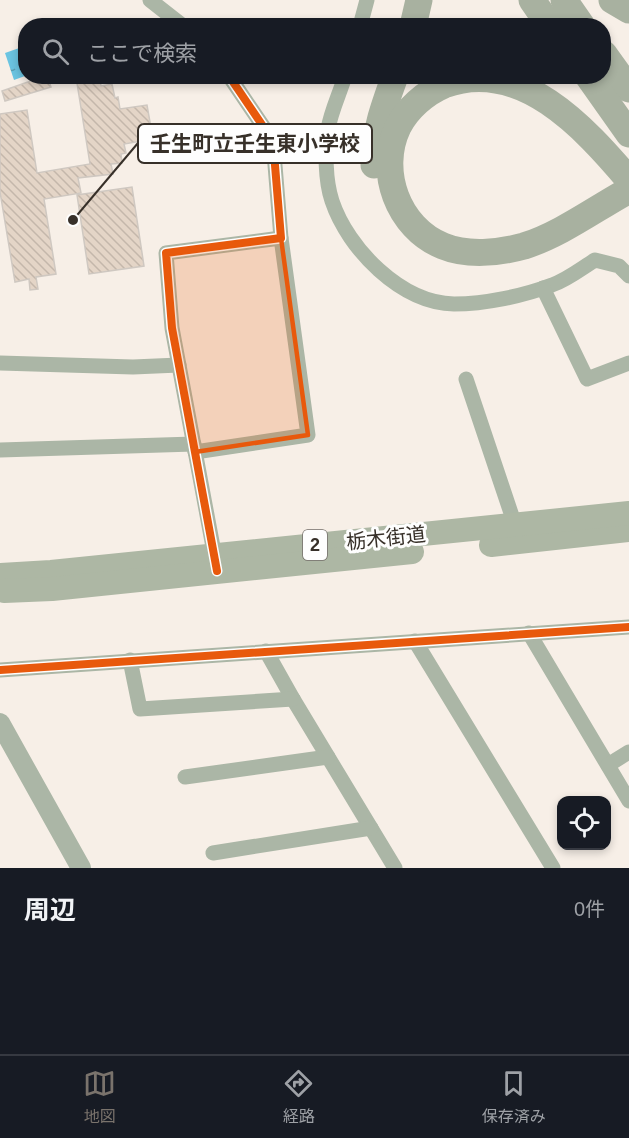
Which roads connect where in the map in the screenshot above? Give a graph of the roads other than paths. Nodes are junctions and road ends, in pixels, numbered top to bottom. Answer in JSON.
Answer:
{"nodes":[{"id":1,"x":150,"y":0,"type":"edge"},
{"id":2,"x":367,"y":0,"type":"edge"},
{"id":3,"x":419,"y":0,"type":"edge"},
{"id":4,"x":532,"y":0,"type":"edge"},
{"id":5,"x":564,"y":0,"type":"edge"},
{"id":6,"x":612,"y":0,"type":"edge"},
{"id":7,"x":629,"y":10,"type":"edge"},
{"id":8,"x":173,"y":18,"type":"edge"},
{"id":9,"x":362,"y":18,"type":"edge"},
{"id":10,"x":415,"y":18,"type":"edge"},
{"id":11,"x":544,"y":18,"type":"edge"},
{"id":12,"x":576,"y":18,"type":"edge"},
{"id":13,"x":611,"y":65,"type":"edge"},
{"id":14,"x":234,"y":84,"type":"edge"},
{"id":15,"x":342,"y":84,"type":"edge"},
{"id":16,"x":392,"y":84,"type":"edge"},
{"id":17,"x":450,"y":84,"type":"edge"},
{"id":18,"x":511,"y":84,"type":"edge"},
{"id":19,"x":594,"y":84,"type":"edge"},
{"id":20,"x":629,"y":89,"type":"edge"},
{"id":21,"x":629,"y":134,"type":"edge"},
{"id":22,"x":627,"y":192,"type":"edge"},
{"id":23,"x":281,"y":238,"type":"junction"},
{"id":24,"x":629,"y":276,"type":"edge"},
{"id":25,"x":543,"y":288,"type":"junction"},
{"id":26,"x":0,"y":363,"type":"edge"},
{"id":27,"x":629,"y":363,"type":"edge"},
{"id":28,"x":179,"y":365,"type":"junction"},
{"id":29,"x":466,"y":379,"type":"dead end"},
{"id":30,"x":194,"y":448,"type":"junction"},
{"id":31,"x":0,"y":450,"type":"edge"},
{"id":32,"x":629,"y":513,"type":"edge"},
{"id":33,"x":515,"y":525,"type":"junction"},
{"id":34,"x":629,"y":530,"type":"edge"},
{"id":35,"x":216,"y":563,"type":"junction"},
{"id":36,"x":0,"y":575,"type":"edge"},
{"id":37,"x":0,"y":591,"type":"edge"},
{"id":38,"x":629,"y":627,"type":"edge"},
{"id":39,"x":529,"y":633,"type":"junction"},
{"id":40,"x":415,"y":641,"type":"junction"},
{"id":41,"x":266,"y":651,"type":"junction"},
{"id":42,"x":130,"y":660,"type":"junction"},
{"id":43,"x":0,"y":670,"type":"edge"},
{"id":44,"x":293,"y":699,"type":"junction"},
{"id":45,"x":0,"y":723,"type":"edge"},
{"id":46,"x":629,"y":752,"type":"edge"},
{"id":47,"x":328,"y":757,"type":"junction"},
{"id":48,"x":608,"y":765,"type":"junction"},
{"id":49,"x":185,"y":777,"type":"dead end"},
{"id":50,"x":629,"y":801,"type":"edge"},
{"id":51,"x":371,"y":828,"type":"junction"},
{"id":52,"x":213,"y":853,"type":"dead end"},
{"id":53,"x":81,"y":868,"type":"edge"},
{"id":54,"x":395,"y":868,"type":"edge"},
{"id":55,"x":553,"y":868,"type":"edge"}],
"edges":[{"from":1,"to":8,"type":"street"},
{"from":2,"to":9,"type":"street"},
{"from":3,"to":10,"type":"highway"},
{"from":4,"to":11,"type":"highway"},
{"from":5,"to":12,"type":"highway"},
{"from":6,"to":7,"type":"highway"},
{"from":13,"to":20,"type":"highway"},
{"from":14,"to":23,"type":"street"},
{"from":15,"to":25,"type":"street"},
{"from":16,"to":22,"type":"highway"},
{"from":17,"to":22,"type":"highway"},
{"from":18,"to":22,"type":"highway"},
{"from":19,"to":21,"type":"highway"},
{"from":23,"to":28,"type":"street"},
{"from":23,"to":30,"type":"street"},
{"from":24,"to":25,"type":"street"},
{"from":25,"to":27,"type":"street"},
{"from":26,"to":28,"type":"street"},
{"from":28,"to":30,"type":"street"},
{"from":29,"to":33,"type":"street"},
{"from":30,"to":31,"type":"street"},
{"from":30,"to":35,"type":"street"},
{"from":32,"to":33,"type":"main road","name":"栃木街道","number":"2"},
{"from":33,"to":35,"type":"main road","name":"栃木街道","number":"2"},
{"from":34,"to":35,"type":"main road","name":"栃木街道","number":"2"},
{"from":35,"to":36,"type":"main road","name":"栃木街道","number":"2"},
{"from":35,"to":37,"type":"main road","name":"栃木街道","number":"2"},
{"from":38,"to":39,"type":"street"},
{"from":39,"to":40,"type":"street"},
{"from":39,"to":48,"type":"street"},
{"from":40,"to":41,"type":"street"},
{"from":40,"to":55,"type":"street"},
{"from":41,"to":42,"type":"street"},
{"from":41,"to":44,"type":"street"},
{"from":42,"to":43,"type":"street"},
{"from":42,"to":44,"type":"street"},
{"from":44,"to":47,"type":"street"},
{"from":45,"to":53,"type":"street"},
{"from":46,"to":48,"type":"street"},
{"from":47,"to":49,"type":"street"},
{"from":47,"to":51,"type":"street"},
{"from":48,"to":50,"type":"street"},
{"from":51,"to":52,"type":"street"},
{"from":51,"to":54,"type":"street"}]}
